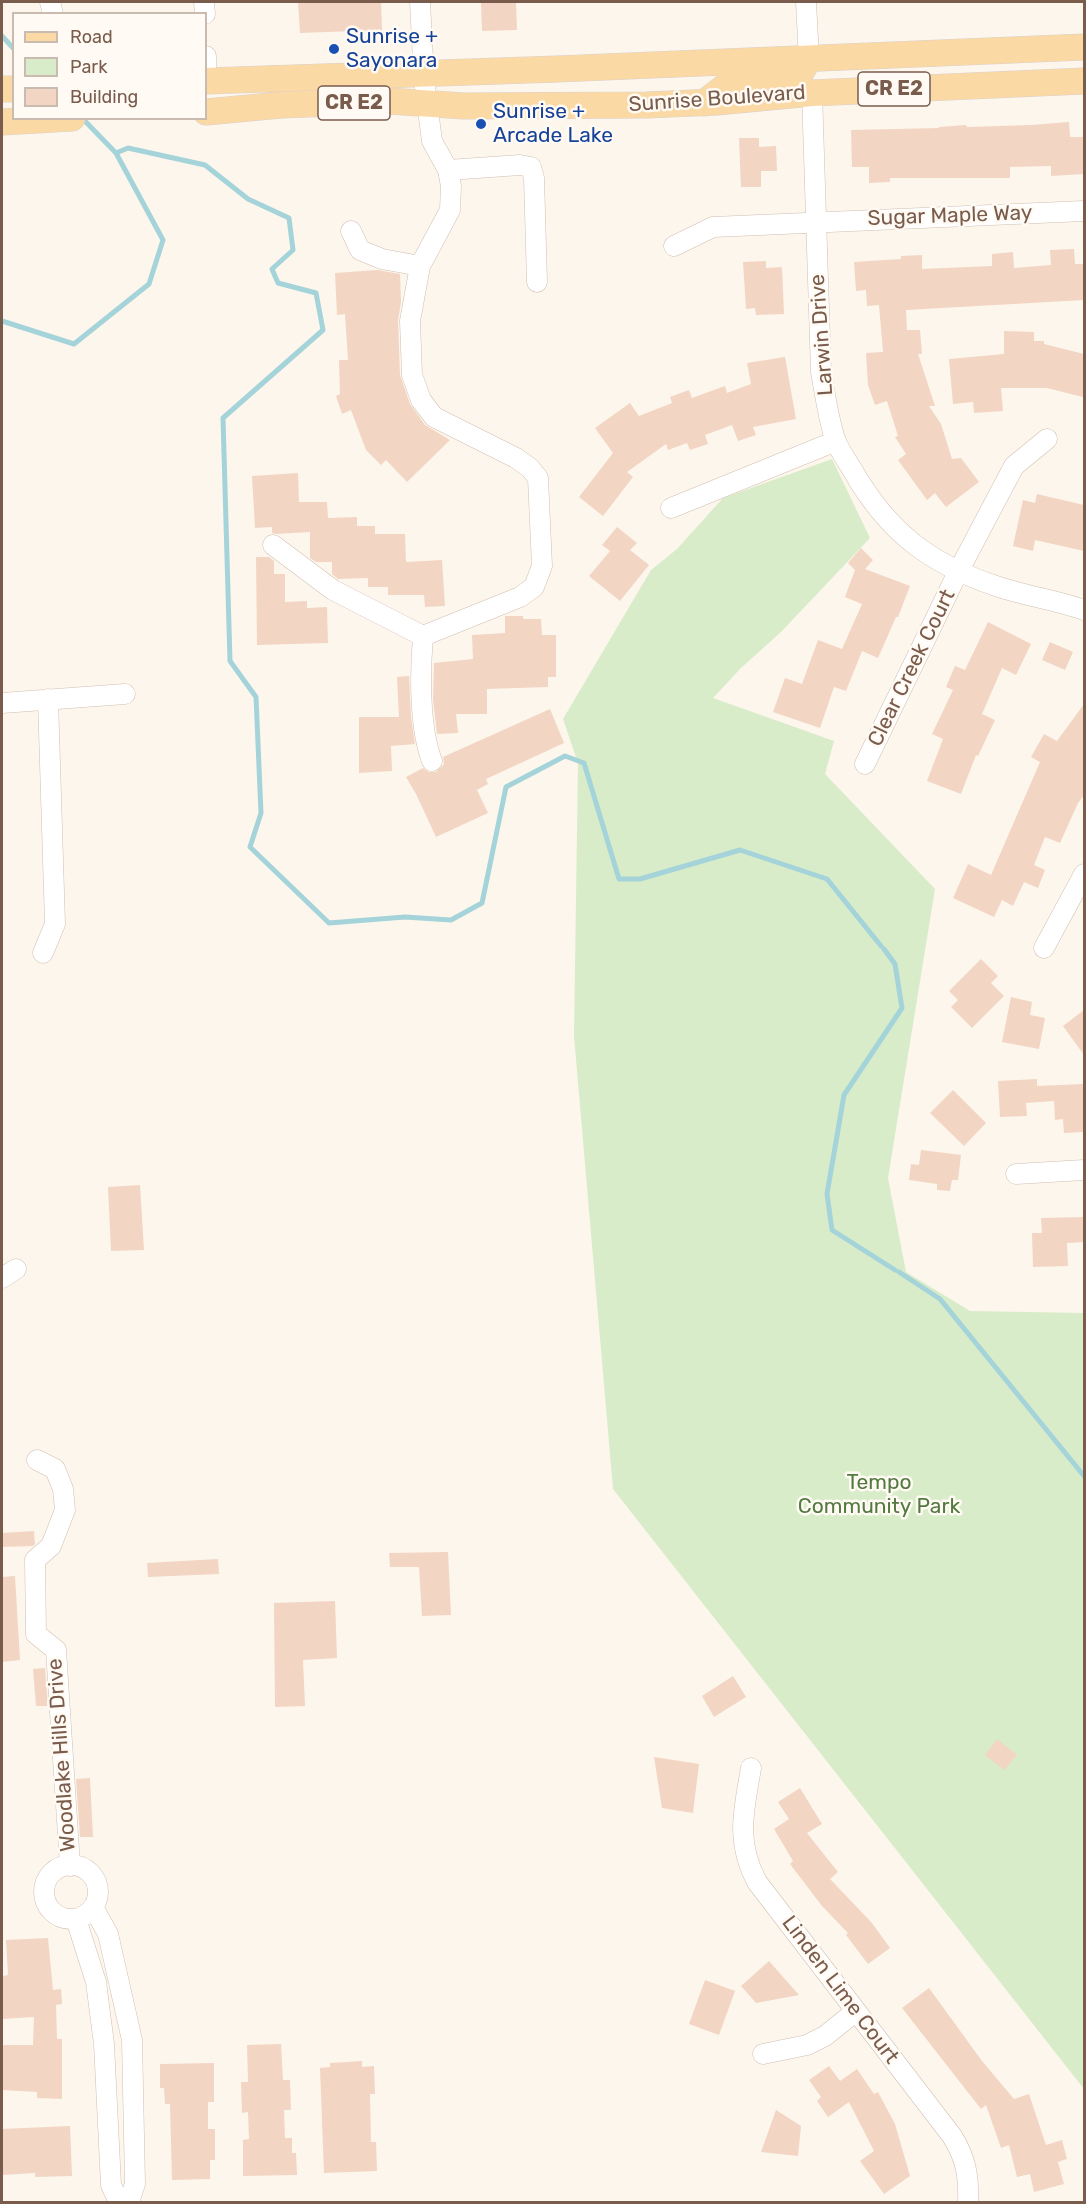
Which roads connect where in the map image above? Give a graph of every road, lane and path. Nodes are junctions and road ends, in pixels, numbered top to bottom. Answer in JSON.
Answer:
{"nodes":[{"id":1,"x":420,"y":2,"type":"edge"},
{"id":2,"x":806,"y":2,"type":"edge"},
{"id":3,"x":1084,"y":47,"type":"edge"},
{"id":4,"x":809,"y":58,"type":"junction"},
{"id":5,"x":207,"y":81,"type":"edge"},
{"id":6,"x":1084,"y":81,"type":"edge"},
{"id":7,"x":425,"y":85,"type":"junction"},
{"id":8,"x":812,"y":93,"type":"junction"},
{"id":9,"x":704,"y":103,"type":"junction"},
{"id":10,"x":207,"y":112,"type":"edge"},
{"id":11,"x":41,"y":120,"type":"edge"},
{"id":12,"x":2,"y":122,"type":"edge"},
{"id":13,"x":448,"y":170,"type":"junction"},
{"id":14,"x":1084,"y":211,"type":"edge"},
{"id":15,"x":816,"y":222,"type":"junction"},
{"id":16,"x":351,"y":231,"type":"dead end"},
{"id":17,"x":674,"y":246,"type":"dead end"},
{"id":18,"x":420,"y":266,"type":"junction"},
{"id":19,"x":537,"y":282,"type":"dead end"},
{"id":20,"x":1047,"y":439,"type":"dead end"},
{"id":21,"x":836,"y":441,"type":"junction"},
{"id":22,"x":671,"y":508,"type":"dead end"},
{"id":23,"x":273,"y":545,"type":"dead end"},
{"id":24,"x":958,"y":572,"type":"junction"},
{"id":25,"x":1084,"y":610,"type":"edge"},
{"id":26,"x":423,"y":636,"type":"junction"},
{"id":27,"x":125,"y":694,"type":"dead end"},
{"id":28,"x":48,"y":699,"type":"junction"},
{"id":29,"x":2,"y":703,"type":"edge"},
{"id":30,"x":432,"y":761,"type":"dead end"},
{"id":31,"x":866,"y":764,"type":"dead end"},
{"id":32,"x":1084,"y":874,"type":"edge"},
{"id":33,"x":1044,"y":948,"type":"dead end"},
{"id":34,"x":43,"y":953,"type":"dead end"},
{"id":35,"x":1084,"y":1170,"type":"edge"},
{"id":36,"x":1016,"y":1174,"type":"dead end"},
{"id":37,"x":37,"y":1460,"type":"dead end"},
{"id":38,"x":751,"y":1768,"type":"dead end"},
{"id":39,"x":70,"y":1866,"type":"junction"},
{"id":40,"x":93,"y":1907,"type":"junction"},
{"id":41,"x":76,"y":1919,"type":"junction"},
{"id":42,"x":856,"y":2011,"type":"junction"},
{"id":43,"x":132,"y":2040,"type":"junction"},
{"id":44,"x":104,"y":2044,"type":"junction"},
{"id":45,"x":763,"y":2054,"type":"dead end"},
{"id":46,"x":134,"y":2151,"type":"junction"},
{"id":47,"x":109,"y":2152,"type":"junction"},
{"id":48,"x":119,"y":2202,"type":"edge"},
{"id":49,"x":129,"y":2202,"type":"edge"},
{"id":50,"x":968,"y":2202,"type":"edge"}],
"edges":[{"from":1,"to":7,"type":"street"},
{"from":2,"to":4,"type":"street"},
{"from":3,"to":4,"type":"main road","name":"Sunrise Boulevard","number":"CR E2"},
{"from":4,"to":7,"type":"main road","name":"Sunrise Boulevard","number":"CR E2"},
{"from":4,"to":9,"type":"main road"},
{"from":5,"to":7,"type":"main road","name":"Sunrise Boulevard","number":"CR E2"},
{"from":6,"to":8,"type":"main road","name":"Sunrise Boulevard","number":"CR E2"},
{"from":7,"to":9,"type":"main road","name":"Sunrise Boulevard","number":"CR E2"},
{"from":7,"to":10,"type":"main road","name":"Sunrise Boulevard","number":"CR E2"},
{"from":7,"to":13,"type":"street"},
{"from":8,"to":9,"type":"main road","name":"Sunrise Boulevard","number":"CR E2"},
{"from":8,"to":15,"type":"street","name":"Larwin Drive"},
{"from":11,"to":12,"type":"main road"},
{"from":13,"to":18,"type":"street"},
{"from":13,"to":19,"type":"street"},
{"from":14,"to":15,"type":"street","name":"Sugar Maple Way"},
{"from":15,"to":17,"type":"street","name":"Sugar Maple Way"},
{"from":15,"to":21,"type":"street","name":"Larwin Drive"},
{"from":16,"to":18,"type":"street"},
{"from":18,"to":26,"type":"street"},
{"from":20,"to":24,"type":"street","name":"Clear Creek Court"},
{"from":21,"to":22,"type":"street"},
{"from":21,"to":24,"type":"street","name":"Larwin Drive"},
{"from":23,"to":26,"type":"street"},
{"from":24,"to":25,"type":"street","name":"Larwin Drive"},
{"from":24,"to":31,"type":"street","name":"Clear Creek Court"},
{"from":26,"to":30,"type":"street"},
{"from":27,"to":28,"type":"street"},
{"from":28,"to":29,"type":"street"},
{"from":28,"to":34,"type":"street"},
{"from":32,"to":33,"type":"street"},
{"from":35,"to":36,"type":"street"},
{"from":37,"to":39,"type":"street","name":"Woodlake Hills Drive"},
{"from":38,"to":42,"type":"street","name":"Linden Lime Court"},
{"from":39,"to":40,"type":"street"},
{"from":39,"to":41,"type":"street"},
{"from":40,"to":41,"type":"street"},
{"from":40,"to":43,"type":"street"},
{"from":41,"to":44,"type":"street"},
{"from":42,"to":45,"type":"street"},
{"from":42,"to":50,"type":"street","name":"Linden Lime Court"},
{"from":43,"to":44,"type":"street"},
{"from":43,"to":46,"type":"street"},
{"from":44,"to":47,"type":"street"},
{"from":46,"to":47,"type":"street"},
{"from":46,"to":49,"type":"street"},
{"from":47,"to":48,"type":"street"}]}
